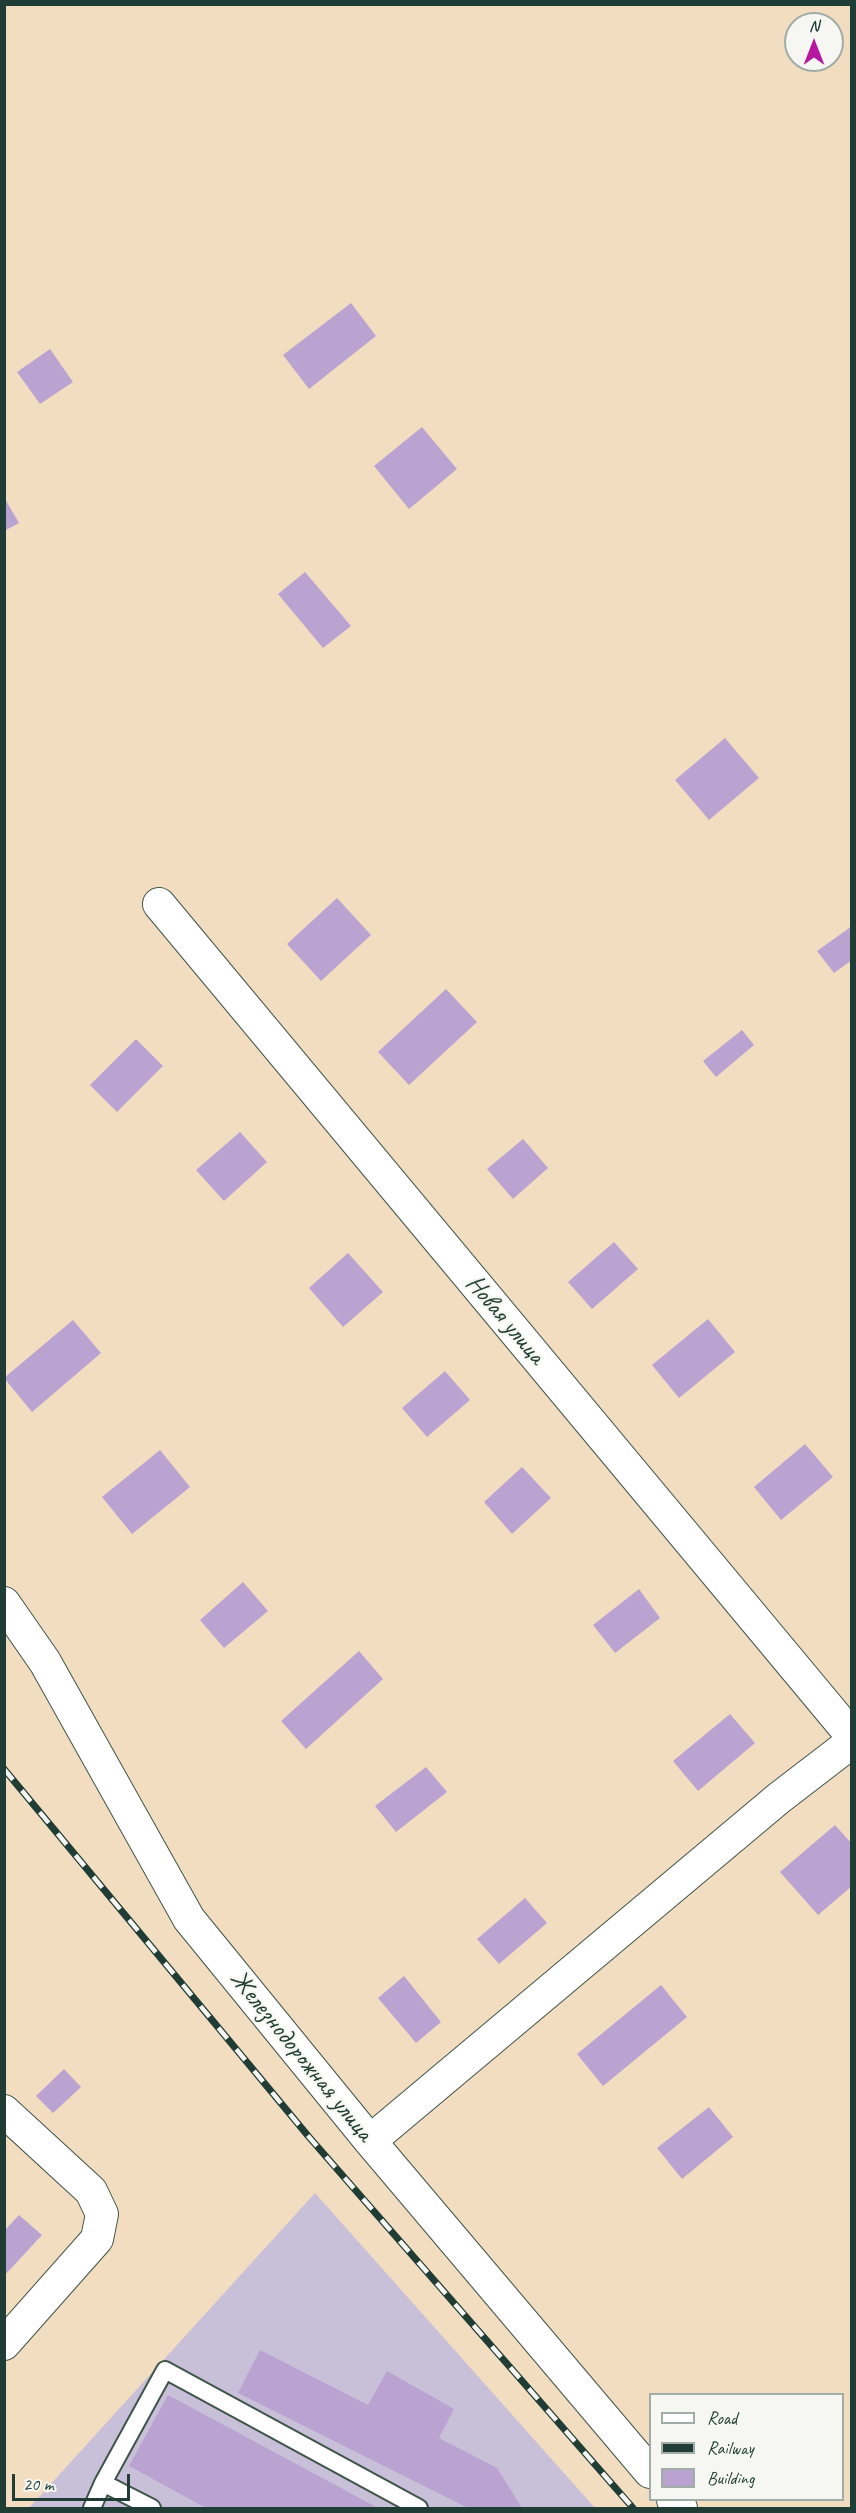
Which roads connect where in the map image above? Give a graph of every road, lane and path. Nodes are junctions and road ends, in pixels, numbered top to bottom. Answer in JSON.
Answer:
{"nodes":[{"id":1,"x":159,"y":904,"type":"dead end"},
{"id":2,"x":4,"y":1603,"type":"edge"},
{"id":3,"x":852,"y":1736,"type":"edge"},
{"id":4,"x":852,"y":1742,"type":"edge"},
{"id":5,"x":4,"y":2111,"type":"edge"},
{"id":6,"x":370,"y":2141,"type":"junction"},
{"id":7,"x":4,"y":2344,"type":"edge"},
{"id":8,"x":649,"y":2470,"type":"edge"},
{"id":9,"x":103,"y":2483,"type":"junction"},
{"id":10,"x":92,"y":2508,"type":"edge"},
{"id":11,"x":152,"y":2508,"type":"edge"},
{"id":12,"x":419,"y":2508,"type":"edge"}],
"edges":[{"from":1,"to":3,"type":"street","name":"Новая улица"},
{"from":2,"to":6,"type":"street","name":"Железнодорожная улица"},
{"from":4,"to":6,"type":"street"},
{"from":5,"to":7,"type":"street"},
{"from":6,"to":8,"type":"street","name":"Железнодорожная улица"},
{"from":9,"to":10,"type":"lane"},
{"from":9,"to":11,"type":"lane"},
{"from":9,"to":12,"type":"lane"}]}
